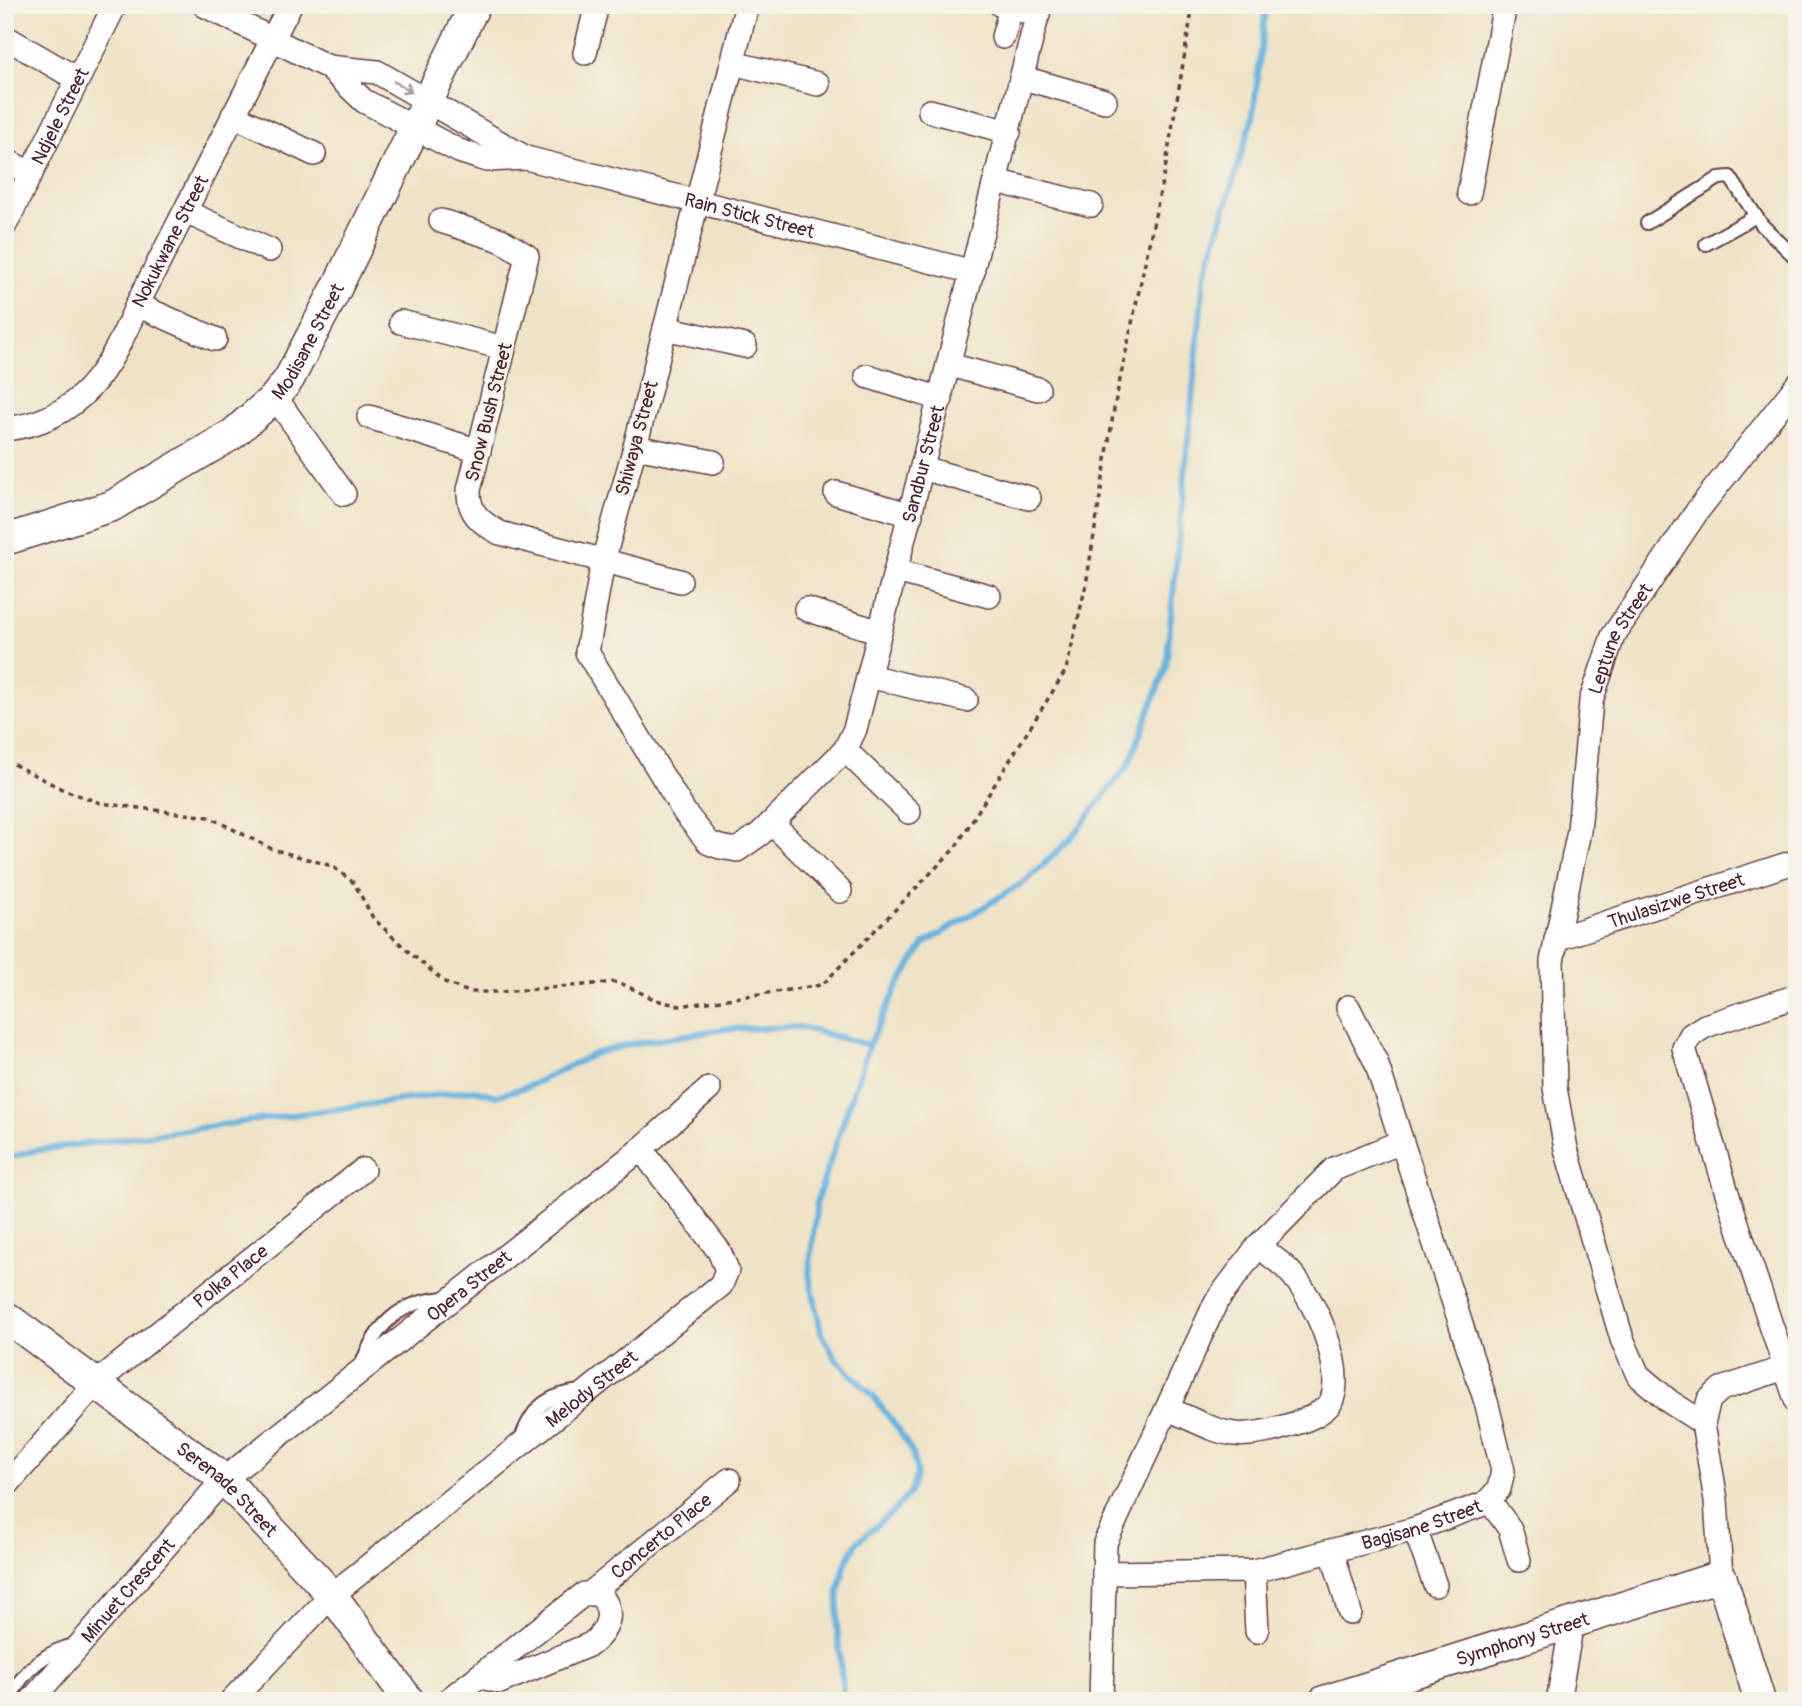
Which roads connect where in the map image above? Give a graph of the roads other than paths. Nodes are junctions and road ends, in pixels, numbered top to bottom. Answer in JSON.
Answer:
{"nodes":[{"id":1,"x":115,"y":5,"type":"edge"},
{"id":2,"x":204,"y":5,"type":"edge"},
{"id":3,"x":290,"y":5,"type":"edge"},
{"id":4,"x":475,"y":5,"type":"edge"},
{"id":5,"x":597,"y":5,"type":"edge"},
{"id":6,"x":747,"y":5,"type":"edge"},
{"id":7,"x":1505,"y":5,"type":"edge"},
{"id":8,"x":1006,"y":7,"type":"edge"},
{"id":9,"x":1039,"y":10,"type":"edge"},
{"id":10,"x":5,"y":37,"type":"edge"},
{"id":11,"x":1003,"y":37,"type":"dead end"},
{"id":12,"x":273,"y":38,"type":"junction"},
{"id":13,"x":585,"y":53,"type":"dead end"},
{"id":14,"x":733,"y":63,"type":"junction"},
{"id":15,"x":328,"y":66,"type":"junction"},
{"id":16,"x":1023,"y":78,"type":"junction"},
{"id":17,"x":77,"y":79,"type":"junction"},
{"id":18,"x":818,"y":84,"type":"dead end"},
{"id":19,"x":1105,"y":101,"type":"dead end"},
{"id":20,"x":930,"y":111,"type":"dead end"},
{"id":21,"x":233,"y":115,"type":"junction"},
{"id":22,"x":422,"y":115,"type":"junction"},
{"id":23,"x":1009,"y":132,"type":"junction"},
{"id":24,"x":314,"y":154,"type":"dead end"},
{"id":25,"x":5,"y":160,"type":"edge"},
{"id":26,"x":31,"y":174,"type":"junction"},
{"id":27,"x":996,"y":181,"type":"junction"},
{"id":28,"x":1469,"y":193,"type":"dead end"},
{"id":29,"x":696,"y":203,"type":"junction"},
{"id":30,"x":1091,"y":205,"type":"dead end"},
{"id":31,"x":186,"y":212,"type":"junction"},
{"id":32,"x":1756,"y":216,"type":"junction"},
{"id":33,"x":441,"y":221,"type":"dead end"},
{"id":34,"x":1647,"y":223,"type":"dead end"},
{"id":35,"x":5,"y":225,"type":"edge"},
{"id":36,"x":1706,"y":244,"type":"dead end"},
{"id":37,"x":269,"y":250,"type":"dead end"},
{"id":38,"x":1797,"y":259,"type":"edge"},
{"id":39,"x":973,"y":272,"type":"junction"},
{"id":40,"x":137,"y":305,"type":"junction"},
{"id":41,"x":401,"y":322,"type":"dead end"},
{"id":42,"x":664,"y":328,"type":"junction"},
{"id":43,"x":215,"y":339,"type":"dead end"},
{"id":44,"x":745,"y":346,"type":"dead end"},
{"id":45,"x":504,"y":348,"type":"junction"},
{"id":46,"x":950,"y":365,"type":"junction"},
{"id":47,"x":867,"y":376,"type":"dead end"},
{"id":48,"x":1797,"y":385,"type":"edge"},
{"id":49,"x":1038,"y":389,"type":"dead end"},
{"id":50,"x":275,"y":397,"type":"junction"},
{"id":51,"x":941,"y":399,"type":"junction"},
{"id":52,"x":369,"y":417,"type":"dead end"},
{"id":53,"x":5,"y":429,"type":"edge"},
{"id":54,"x":635,"y":447,"type":"junction"},
{"id":55,"x":479,"y":451,"type":"junction"},
{"id":56,"x":713,"y":462,"type":"dead end"},
{"id":57,"x":922,"y":468,"type":"junction"},
{"id":58,"x":836,"y":493,"type":"dead end"},
{"id":59,"x":344,"y":494,"type":"dead end"},
{"id":60,"x":1029,"y":498,"type":"dead end"},
{"id":61,"x":911,"y":514,"type":"junction"},
{"id":62,"x":5,"y":540,"type":"edge"},
{"id":63,"x":603,"y":561,"type":"junction"},
{"id":64,"x":896,"y":571,"type":"junction"},
{"id":65,"x":680,"y":581,"type":"dead end"},
{"id":66,"x":989,"y":596,"type":"dead end"},
{"id":67,"x":806,"y":610,"type":"dead end"},
{"id":68,"x":880,"y":632,"type":"junction"},
{"id":69,"x":869,"y":676,"type":"junction"},
{"id":70,"x":966,"y":700,"type":"dead end"},
{"id":71,"x":845,"y":750,"type":"junction"},
{"id":72,"x":909,"y":812,"type":"dead end"},
{"id":73,"x":772,"y":823,"type":"junction"},
{"id":74,"x":709,"y":843,"type":"joint"},
{"id":75,"x":1797,"y":861,"type":"edge"},
{"id":76,"x":840,"y":891,"type":"dead end"},
{"id":77,"x":1556,"y":939,"type":"junction"},
{"id":78,"x":1797,"y":996,"type":"edge"},
{"id":79,"x":1348,"y":1007,"type":"dead end"},
{"id":80,"x":709,"y":1089,"type":"dead end"},
{"id":81,"x":1401,"y":1142,"type":"junction"},
{"id":82,"x":641,"y":1149,"type":"junction"},
{"id":83,"x":363,"y":1170,"type":"dead end"},
{"id":84,"x":1258,"y":1246,"type":"junction"},
{"id":85,"x":5,"y":1316,"type":"edge"},
{"id":86,"x":1791,"y":1366,"type":"edge"},
{"id":87,"x":97,"y":1382,"type":"junction"},
{"id":88,"x":1797,"y":1403,"type":"edge"},
{"id":89,"x":1168,"y":1409,"type":"junction"},
{"id":90,"x":1703,"y":1423,"type":"junction"},
{"id":91,"x":224,"y":1479,"type":"junction"},
{"id":92,"x":729,"y":1480,"type":"dead end"},
{"id":93,"x":5,"y":1487,"type":"edge"},
{"id":94,"x":1489,"y":1500,"type":"junction"},
{"id":95,"x":1415,"y":1529,"type":"junction"},
{"id":96,"x":1332,"y":1550,"type":"junction"},
{"id":97,"x":1519,"y":1560,"type":"dead end"},
{"id":98,"x":1254,"y":1571,"type":"junction"},
{"id":99,"x":1104,"y":1573,"type":"junction"},
{"id":100,"x":1721,"y":1576,"type":"junction"},
{"id":101,"x":1435,"y":1585,"type":"dead end"},
{"id":102,"x":592,"y":1592,"type":"junction"},
{"id":103,"x":332,"y":1595,"type":"junction"},
{"id":104,"x":1350,"y":1614,"type":"dead end"},
{"id":105,"x":1572,"y":1623,"type":"junction"},
{"id":106,"x":1257,"y":1631,"type":"dead end"},
{"id":107,"x":81,"y":1643,"type":"junction"},
{"id":108,"x":479,"y":1676,"type":"junction"},
{"id":109,"x":9,"y":1701,"type":"edge"},
{"id":110,"x":31,"y":1701,"type":"edge"},
{"id":111,"x":232,"y":1701,"type":"edge"},
{"id":112,"x":409,"y":1701,"type":"edge"},
{"id":113,"x":447,"y":1701,"type":"edge"},
{"id":114,"x":1101,"y":1701,"type":"edge"},
{"id":115,"x":1324,"y":1701,"type":"edge"},
{"id":116,"x":1558,"y":1701,"type":"edge"},
{"id":117,"x":1760,"y":1701,"type":"edge"}],
"edges":[{"from":1,"to":17,"type":"street","name":"Ndjele Street"},
{"from":2,"to":12,"type":"street","name":"Rain Stick Street"},
{"from":3,"to":12,"type":"street","name":"Nokukwane Street"},
{"from":4,"to":22,"type":"street","name":"Modisane Street"},
{"from":5,"to":13,"type":"street"},
{"from":6,"to":14,"type":"street","name":"Shiwaya Street"},
{"from":7,"to":28,"type":"street"},
{"from":8,"to":9,"type":"street"},
{"from":8,"to":11,"type":"street"},
{"from":9,"to":16,"type":"street","name":"Sandbur Street"},
{"from":10,"to":17,"type":"street"},
{"from":12,"to":15,"type":"street","name":"Rain Stick Street"},
{"from":12,"to":21,"type":"street","name":"Nokukwane Street"},
{"from":14,"to":18,"type":"street"},
{"from":14,"to":29,"type":"street","name":"Shiwaya Street"},
{"from":15,"to":22,"type":"street","name":"Rain Stick Street"},
{"from":15,"to":22,"type":"street","name":"Rain Stick Street","one_way":true},
{"from":16,"to":19,"type":"street"},
{"from":16,"to":23,"type":"street","name":"Sandbur Street"},
{"from":17,"to":26,"type":"street","name":"Ndjele Street"},
{"from":20,"to":23,"type":"street"},
{"from":21,"to":24,"type":"street"},
{"from":21,"to":31,"type":"street","name":"Nokukwane Street"},
{"from":22,"to":29,"type":"street","name":"Rain Stick Street"},
{"from":22,"to":50,"type":"street","name":"Modisane Street"},
{"from":23,"to":27,"type":"street","name":"Sandbur Street"},
{"from":25,"to":26,"type":"street"},
{"from":26,"to":35,"type":"street","name":"Ndjele Street"},
{"from":27,"to":30,"type":"street"},
{"from":27,"to":39,"type":"street","name":"Sandbur Street"},
{"from":29,"to":39,"type":"street","name":"Rain Stick Street"},
{"from":29,"to":42,"type":"street","name":"Shiwaya Street"},
{"from":31,"to":37,"type":"street"},
{"from":31,"to":40,"type":"street","name":"Nokukwane Street"},
{"from":32,"to":34,"type":"lane"},
{"from":32,"to":36,"type":"lane"},
{"from":32,"to":38,"type":"lane"},
{"from":33,"to":45,"type":"street","name":"Snow Bush Street"},
{"from":39,"to":46,"type":"street","name":"Sandbur Street"},
{"from":40,"to":43,"type":"street"},
{"from":40,"to":53,"type":"street","name":"Nokukwane Street"},
{"from":41,"to":45,"type":"street"},
{"from":42,"to":44,"type":"street"},
{"from":42,"to":54,"type":"street","name":"Shiwaya Street"},
{"from":45,"to":55,"type":"street","name":"Snow Bush Street"},
{"from":46,"to":49,"type":"street"},
{"from":46,"to":51,"type":"street","name":"Sandbur Street"},
{"from":47,"to":51,"type":"street"},
{"from":48,"to":77,"type":"street","name":"Leptune Street"},
{"from":50,"to":59,"type":"street"},
{"from":50,"to":62,"type":"street","name":"Modisane Street"},
{"from":51,"to":57,"type":"street","name":"Sandbur Street"},
{"from":52,"to":55,"type":"street"},
{"from":54,"to":56,"type":"street"},
{"from":54,"to":63,"type":"street","name":"Shiwaya Street"},
{"from":55,"to":63,"type":"street","name":"Snow Bush Street"},
{"from":57,"to":60,"type":"street"},
{"from":57,"to":61,"type":"street","name":"Sandbur Street"},
{"from":58,"to":61,"type":"street"},
{"from":61,"to":64,"type":"street","name":"Sandbur Street"},
{"from":63,"to":65,"type":"street","name":"Snow Bush Street"},
{"from":63,"to":74,"type":"street","name":"Shiwaya Street"},
{"from":64,"to":66,"type":"street"},
{"from":64,"to":68,"type":"street","name":"Sandbur Street"},
{"from":67,"to":68,"type":"street"},
{"from":68,"to":69,"type":"street","name":"Sandbur Street"},
{"from":69,"to":70,"type":"street"},
{"from":69,"to":71,"type":"street","name":"Sandbur Street"},
{"from":71,"to":72,"type":"street"},
{"from":71,"to":73,"type":"street","name":"Sandbur Street"},
{"from":73,"to":74,"type":"street","name":"Sandbur Street"},
{"from":73,"to":76,"type":"street"},
{"from":75,"to":77,"type":"street","name":"Thulasizwe Street"},
{"from":77,"to":90,"type":"street","name":"Leptune Street"},
{"from":78,"to":86,"type":"street"},
{"from":79,"to":81,"type":"street","name":"Bagisane Street"},
{"from":80,"to":82,"type":"street","name":"Opera Street"},
{"from":81,"to":84,"type":"street"},
{"from":81,"to":94,"type":"street","name":"Bagisane Street"},
{"from":82,"to":91,"type":"street","name":"Opera Street"},
{"from":82,"to":103,"type":"street","name":"Melody Street"},
{"from":83,"to":87,"type":"street","name":"Polka Place"},
{"from":84,"to":89,"type":"street"},
{"from":84,"to":89,"type":"street"},
{"from":85,"to":87,"type":"street","name":"Serenade Street"},
{"from":86,"to":88,"type":"street"},
{"from":86,"to":90,"type":"street"},
{"from":87,"to":91,"type":"street","name":"Serenade Street"},
{"from":87,"to":93,"type":"street"},
{"from":89,"to":99,"type":"street"},
{"from":90,"to":100,"type":"street"},
{"from":91,"to":103,"type":"street","name":"Serenade Street"},
{"from":91,"to":107,"type":"street","name":"Minuet Crescent"},
{"from":92,"to":102,"type":"street","name":"Concerto Place"},
{"from":94,"to":95,"type":"street","name":"Bagisane Street"},
{"from":94,"to":97,"type":"street"},
{"from":95,"to":96,"type":"street","name":"Bagisane Street"},
{"from":95,"to":101,"type":"street"},
{"from":96,"to":98,"type":"street","name":"Bagisane Street"},
{"from":96,"to":104,"type":"street"},
{"from":98,"to":99,"type":"street","name":"Bagisane Street"},
{"from":98,"to":106,"type":"street"},
{"from":99,"to":114,"type":"street"},
{"from":100,"to":105,"type":"street","name":"Symphony Street"},
{"from":100,"to":117,"type":"street"},
{"from":102,"to":108,"type":"street","name":"Concerto Place"},
{"from":102,"to":108,"type":"street","name":"Concerto Place"},
{"from":103,"to":111,"type":"street","name":"Melody Street"},
{"from":103,"to":112,"type":"street","name":"Serenade Street"},
{"from":105,"to":115,"type":"street","name":"Symphony Street"},
{"from":105,"to":116,"type":"street"},
{"from":107,"to":109,"type":"lane"},
{"from":107,"to":110,"type":"street","name":"Minuet Crescent"},
{"from":108,"to":113,"type":"street","name":"Concerto Place"}]}
